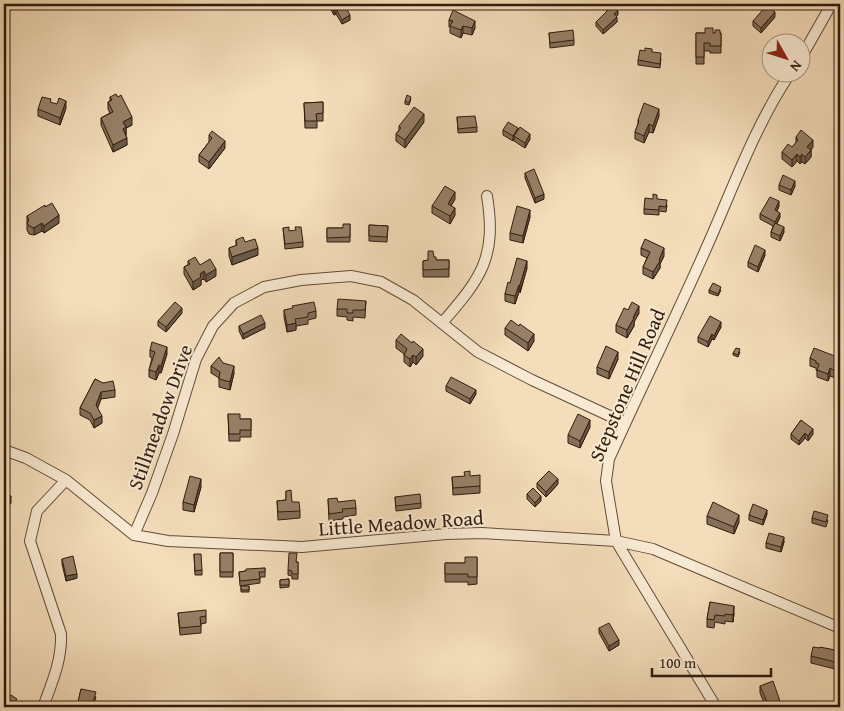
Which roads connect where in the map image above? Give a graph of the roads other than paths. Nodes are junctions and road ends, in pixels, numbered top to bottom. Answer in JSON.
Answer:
{"nodes":[{"id":1,"x":831,"y":4,"type":"edge"},
{"id":2,"x":812,"y":38,"type":"edge"},
{"id":3,"x":784,"y":82,"type":"edge"},
{"id":4,"x":487,"y":196,"type":"dead end"},
{"id":5,"x":442,"y":323,"type":"junction"},
{"id":6,"x":625,"y":423,"type":"junction"},
{"id":7,"x":4,"y":450,"type":"edge"},
{"id":8,"x":66,"y":480,"type":"junction"},
{"id":9,"x":134,"y":535,"type":"junction"},
{"id":10,"x":616,"y":541,"type":"junction"},
{"id":11,"x":840,"y":628,"type":"edge"},
{"id":12,"x":43,"y":707,"type":"edge"},
{"id":13,"x":716,"y":707,"type":"edge"}],
"edges":[{"from":1,"to":2,"type":"street"},
{"from":3,"to":6,"type":"street","name":"Stepstone Hill Road"},
{"from":4,"to":5,"type":"street"},
{"from":5,"to":6,"type":"street","name":"Stillmeadow Drive"},
{"from":5,"to":9,"type":"street","name":"Stillmeadow Drive"},
{"from":6,"to":10,"type":"street","name":"Stepstone Hill Road"},
{"from":7,"to":8,"type":"street","name":"Little Meadow Road"},
{"from":8,"to":9,"type":"street","name":"Little Meadow Road"},
{"from":8,"to":12,"type":"street"},
{"from":9,"to":10,"type":"street","name":"Little Meadow Road"},
{"from":10,"to":11,"type":"street","name":"Little Meadow Road"},
{"from":10,"to":13,"type":"street","name":"Stepstone Hill Road"}]}
